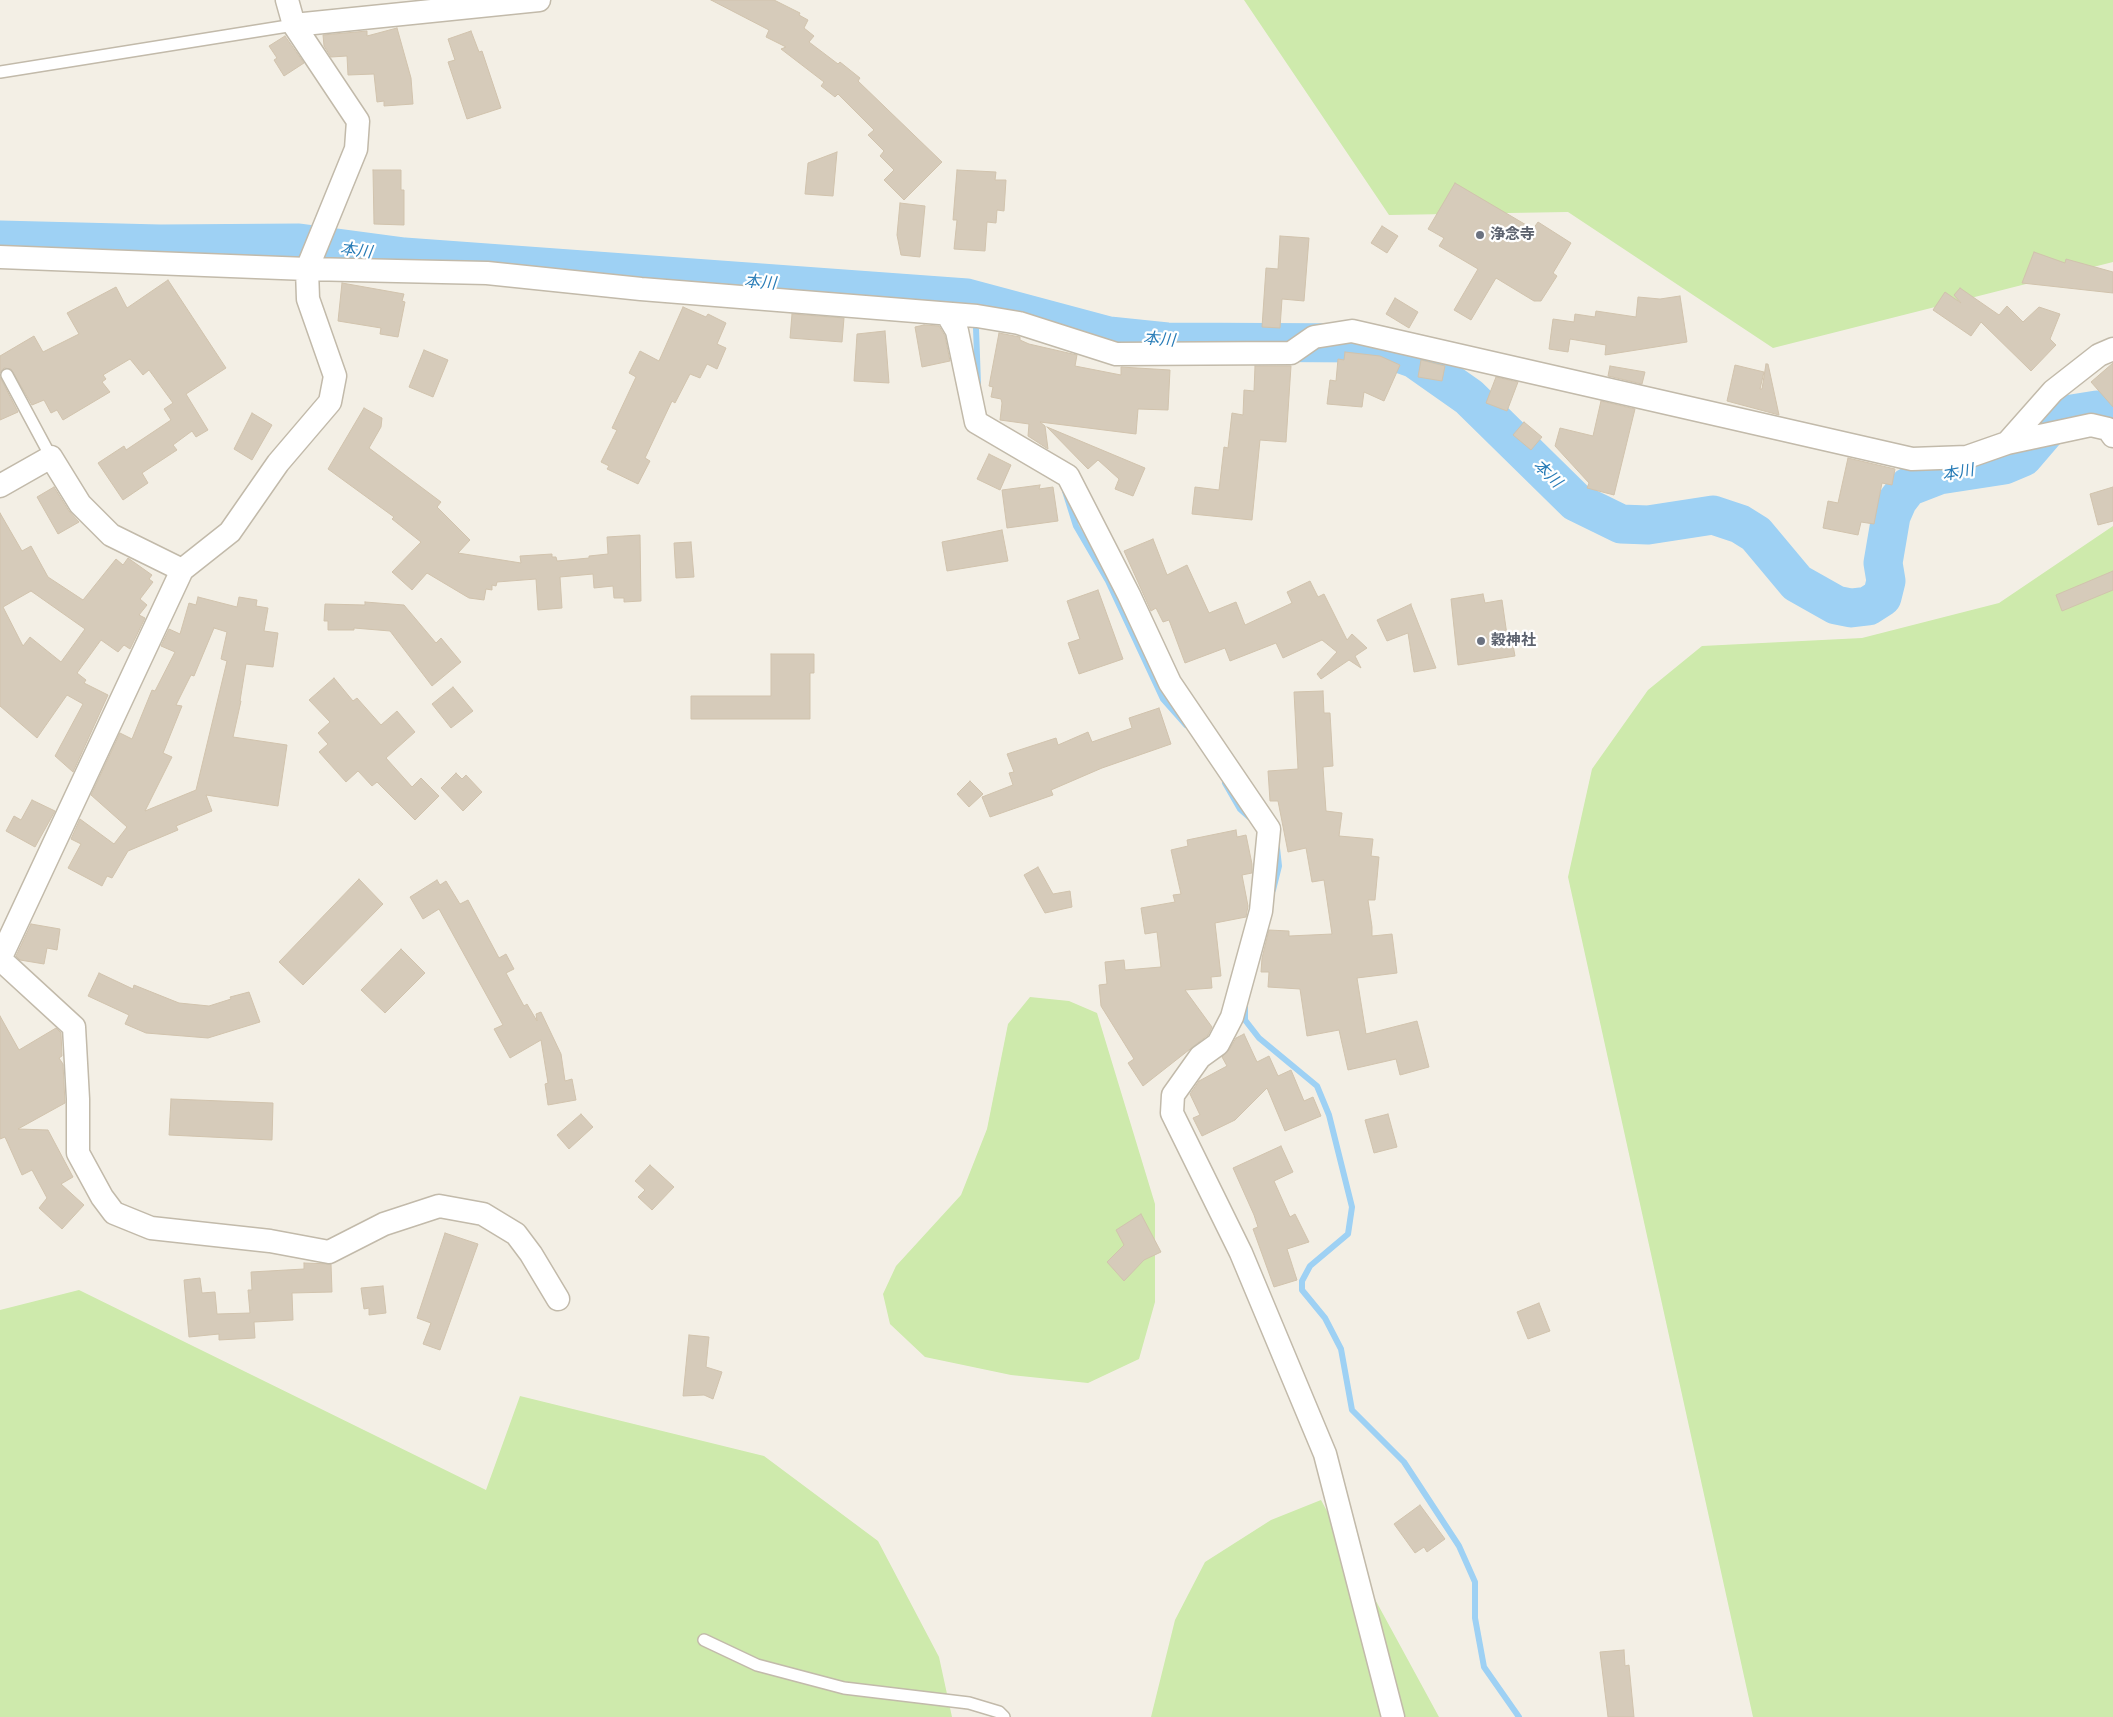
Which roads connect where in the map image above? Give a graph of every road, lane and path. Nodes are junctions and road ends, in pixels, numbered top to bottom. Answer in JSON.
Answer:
{"nodes":[{"id":1,"x":287,"y":0,"type":"edge"},
{"id":2,"x":539,"y":0,"type":"edge"},
{"id":3,"x":294,"y":25,"type":"junction"},
{"id":4,"x":0,"y":72,"type":"edge"},
{"id":5,"x":313,"y":255,"type":"junction"},
{"id":6,"x":0,"y":257,"type":"edge"},
{"id":7,"x":963,"y":315,"type":"junction"},
{"id":8,"x":2113,"y":349,"type":"edge"},
{"id":9,"x":7,"y":375,"type":"dead end"},
{"id":10,"x":2113,"y":436,"type":"edge"},
{"id":11,"x":2016,"y":442,"type":"junction"},
{"id":12,"x":51,"y":456,"type":"junction"},
{"id":13,"x":0,"y":486,"type":"edge"},
{"id":14,"x":182,"y":570,"type":"junction"},
{"id":15,"x":0,"y":959,"type":"edge"},
{"id":16,"x":558,"y":1299,"type":"dead end"},
{"id":17,"x":704,"y":1640,"type":"dead end"},
{"id":18,"x":1004,"y":1717,"type":"edge"},
{"id":19,"x":1393,"y":1717,"type":"edge"}],
"edges":[{"from":1,"to":3,"type":"street"},
{"from":2,"to":3,"type":"street"},
{"from":3,"to":4,"type":"lane"},
{"from":3,"to":5,"type":"street"},
{"from":5,"to":6,"type":"street"},
{"from":5,"to":7,"type":"street"},
{"from":5,"to":14,"type":"street"},
{"from":7,"to":11,"type":"street"},
{"from":7,"to":19,"type":"street"},
{"from":8,"to":11,"type":"street"},
{"from":9,"to":12,"type":"lane"},
{"from":10,"to":11,"type":"street"},
{"from":12,"to":13,"type":"street"},
{"from":12,"to":14,"type":"street"},
{"from":14,"to":15,"type":"street"},
{"from":15,"to":16,"type":"street"},
{"from":17,"to":18,"type":"lane"}]}
